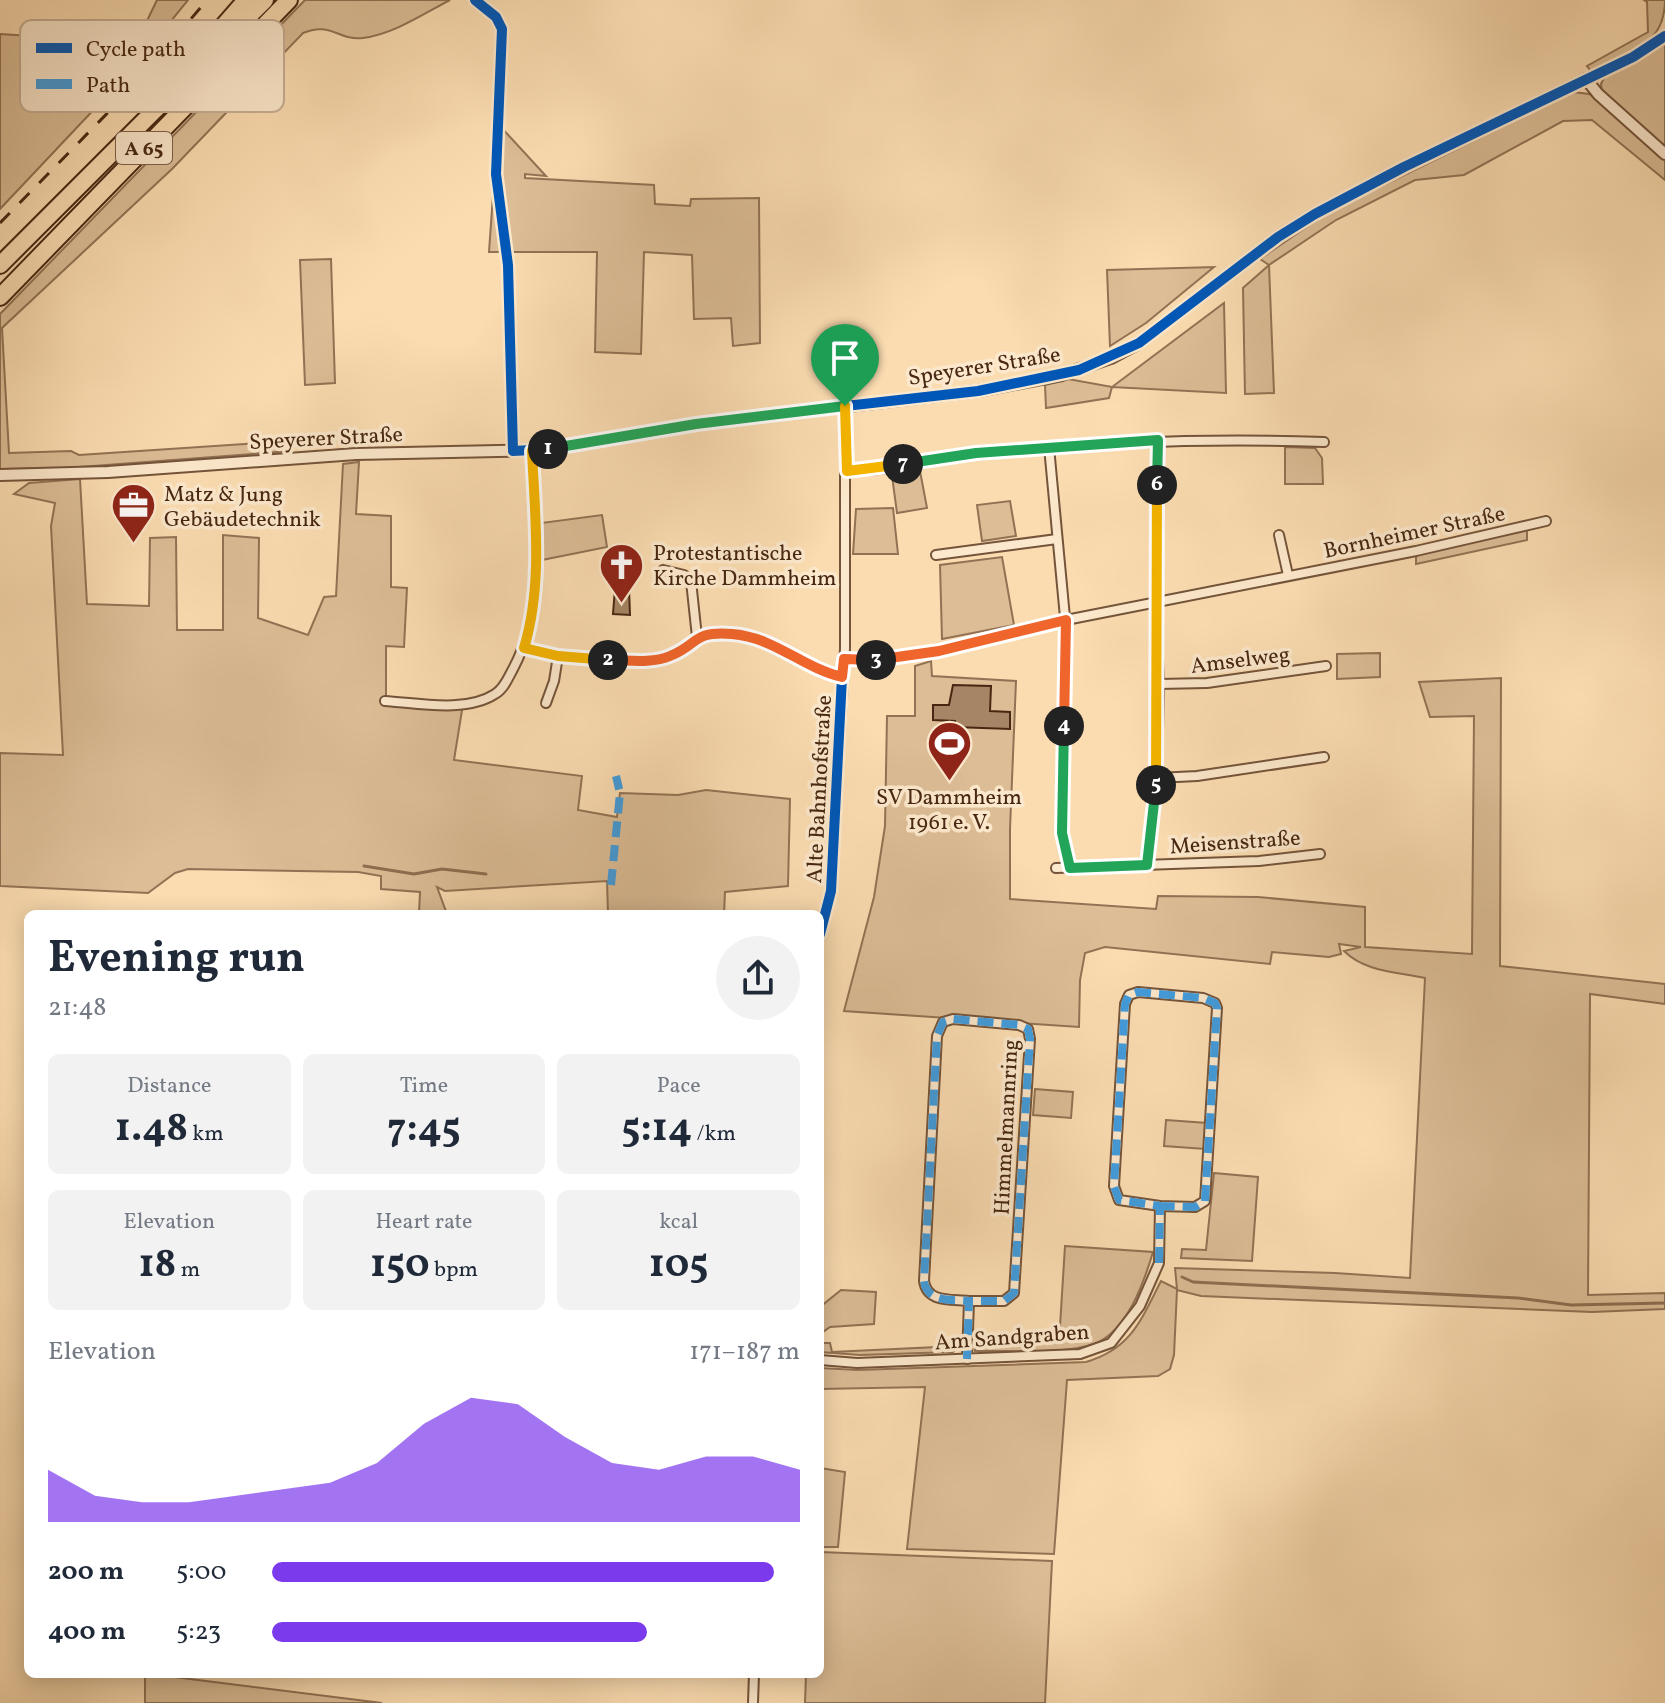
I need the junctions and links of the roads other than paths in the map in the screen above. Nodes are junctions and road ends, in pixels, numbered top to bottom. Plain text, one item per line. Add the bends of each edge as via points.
1 (246, 0) edge
2 (265, 0) edge
3 (289, 0) edge
4 (229, 20) edge
5 (245, 20) edge
6 (270, 20) edge
7 (1664, 36) edge
8 (1586, 79) junction
9 (155, 112) edge
10 (180, 112) edge
11 (1665, 154) edge
12 (0, 265) edge
13 (0, 297) edge
14 (845, 406) junction
15 (1158, 440) junction
16 (1324, 442) dead end
17 (1049, 447) junction
18 (532, 451) junction
19 (847, 471) junction
20 (0, 475) edge
21 (1546, 521) dead end
22 (1279, 535) dead end
23 (1057, 539) junction
24 (936, 555) dead end
25 (663, 570) dead end
26 (1288, 575) junction
27 (1155, 602) junction
28 (1066, 620) junction
29 (697, 637) junction
30 (524, 648) junction
31 (558, 656) junction
32 (844, 659) junction
33 (1326, 666) dead end
34 (842, 677) junction
35 (1159, 684) junction
36 (385, 701) dead end
37 (546, 703) dead end
38 (1324, 757) dead end
39 (1157, 778) junction
40 (1320, 854) dead end
41 (1147, 865) junction
42 (1056, 868) dead end
43 (1070, 868) junction
44 (824, 918) edge
45 (1160, 1206) junction
46 (969, 1301) junction
47 (967, 1359) junction
48 (824, 1360) edge
49 (754, 1678) edge
50 (753, 1703) edge

1 - 4 highway, A 65
2 - 5 highway, A 65
3 - 6 highway, A 65
7 - 8 street, Speyerer Straße
8 - 11 street
8 - 14 street, Speyerer Straße via 1404,167 1278,237 1155,332 1111,358 1062,375 991,388
9 - 12 highway, A 65
10 - 13 highway, A 65
14 - 18 street, Speyerer Straße
14 - 19 street, Alte Bahnhofstraße
15 - 16 street
15 - 17 street
15 - 27 street
17 - 19 street
17 - 23 street
18 - 20 street, Speyerer Straße via 356,454
18 - 30 street via 536,573
19 - 32 street, Alte Bahnhofstraße
21 - 26 street, Bornheimer Straße
22 - 26 street
23 - 24 street
23 - 28 street
25 - 29 street via 691,581
26 - 27 street, Bornheimer Straße
27 - 28 street, Bornheimer Straße
27 - 35 street
28 - 32 street, Bornheimer Straße via 904,658
28 - 43 street via 1062,833
29 - 31 street via 671,656 653,660
29 - 34 street via 755,638
30 - 31 street
30 - 36 street via 501,689 480,701
31 - 37 street
32 - 34 street, Alte Bahnhofstraße
33 - 35 street, Amselweg via 1207,683
34 - 44 street, Alte Bahnhofstraße via 831,891
35 - 39 street
38 - 39 street
39 - 41 street
40 - 41 street, Meisenstraße
41 - 43 street, Meisenstraße
42 - 43 street, Meisenstraße
45 - 45 street via 1119,1200 1114,1186 1125,1004 1138,992 1203,998 1217,1008 1205,1201 1195,1207
45 - 47 street, Am Sandgraben via 1159,1263 1127,1326 1111,1343 1080,1354
46 - 46 street, Himmelmannring via 934,1297 924,1286 937,1036 943,1022 953,1019 1019,1025 1028,1029 1030,1039 1014,1293 1008,1300
46 - 47 street
47 - 48 street, Am Sandgraben
49 - 50 street

